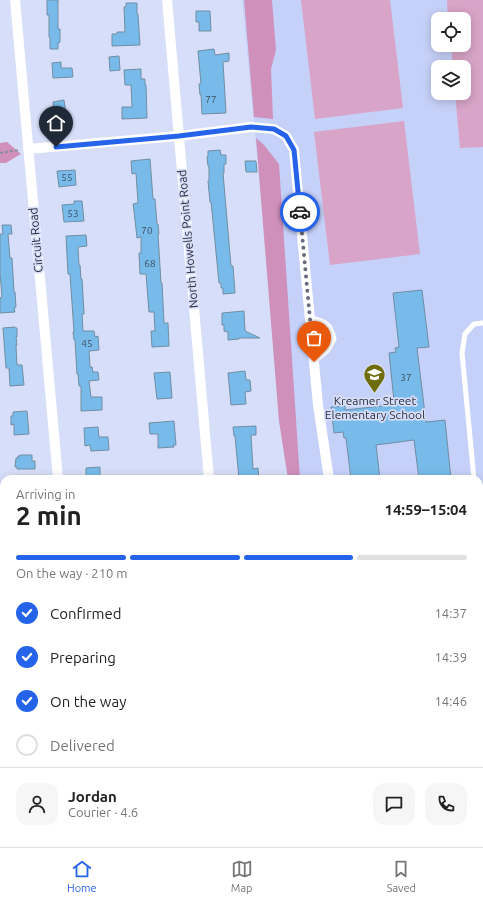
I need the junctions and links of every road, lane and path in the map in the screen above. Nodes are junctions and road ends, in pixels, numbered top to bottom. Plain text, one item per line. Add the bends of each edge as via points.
1 (15, 0) edge
2 (166, 0) edge
3 (179, 136) junction
4 (28, 149) junction
5 (0, 153) edge
6 (310, 318) junction
7 (483, 322) edge
8 (314, 362) junction
9 (58, 475) edge
10 (209, 475) edge
11 (328, 475) edge
12 (474, 475) edge

1 - 4 street, Circuit Road
2 - 3 street, North Howells Point Road
3 - 4 street
3 - 6 street via 251,127 274,129 286,136 294,150
3 - 10 street, North Howells Point Road
4 - 5 path
4 - 9 street, Circuit Road
6 - 8 street
6 - 8 lane via 325,322 332,330 334,339 328,350
7 - 12 lane via 474,324 465,334 462,353
8 - 11 street

